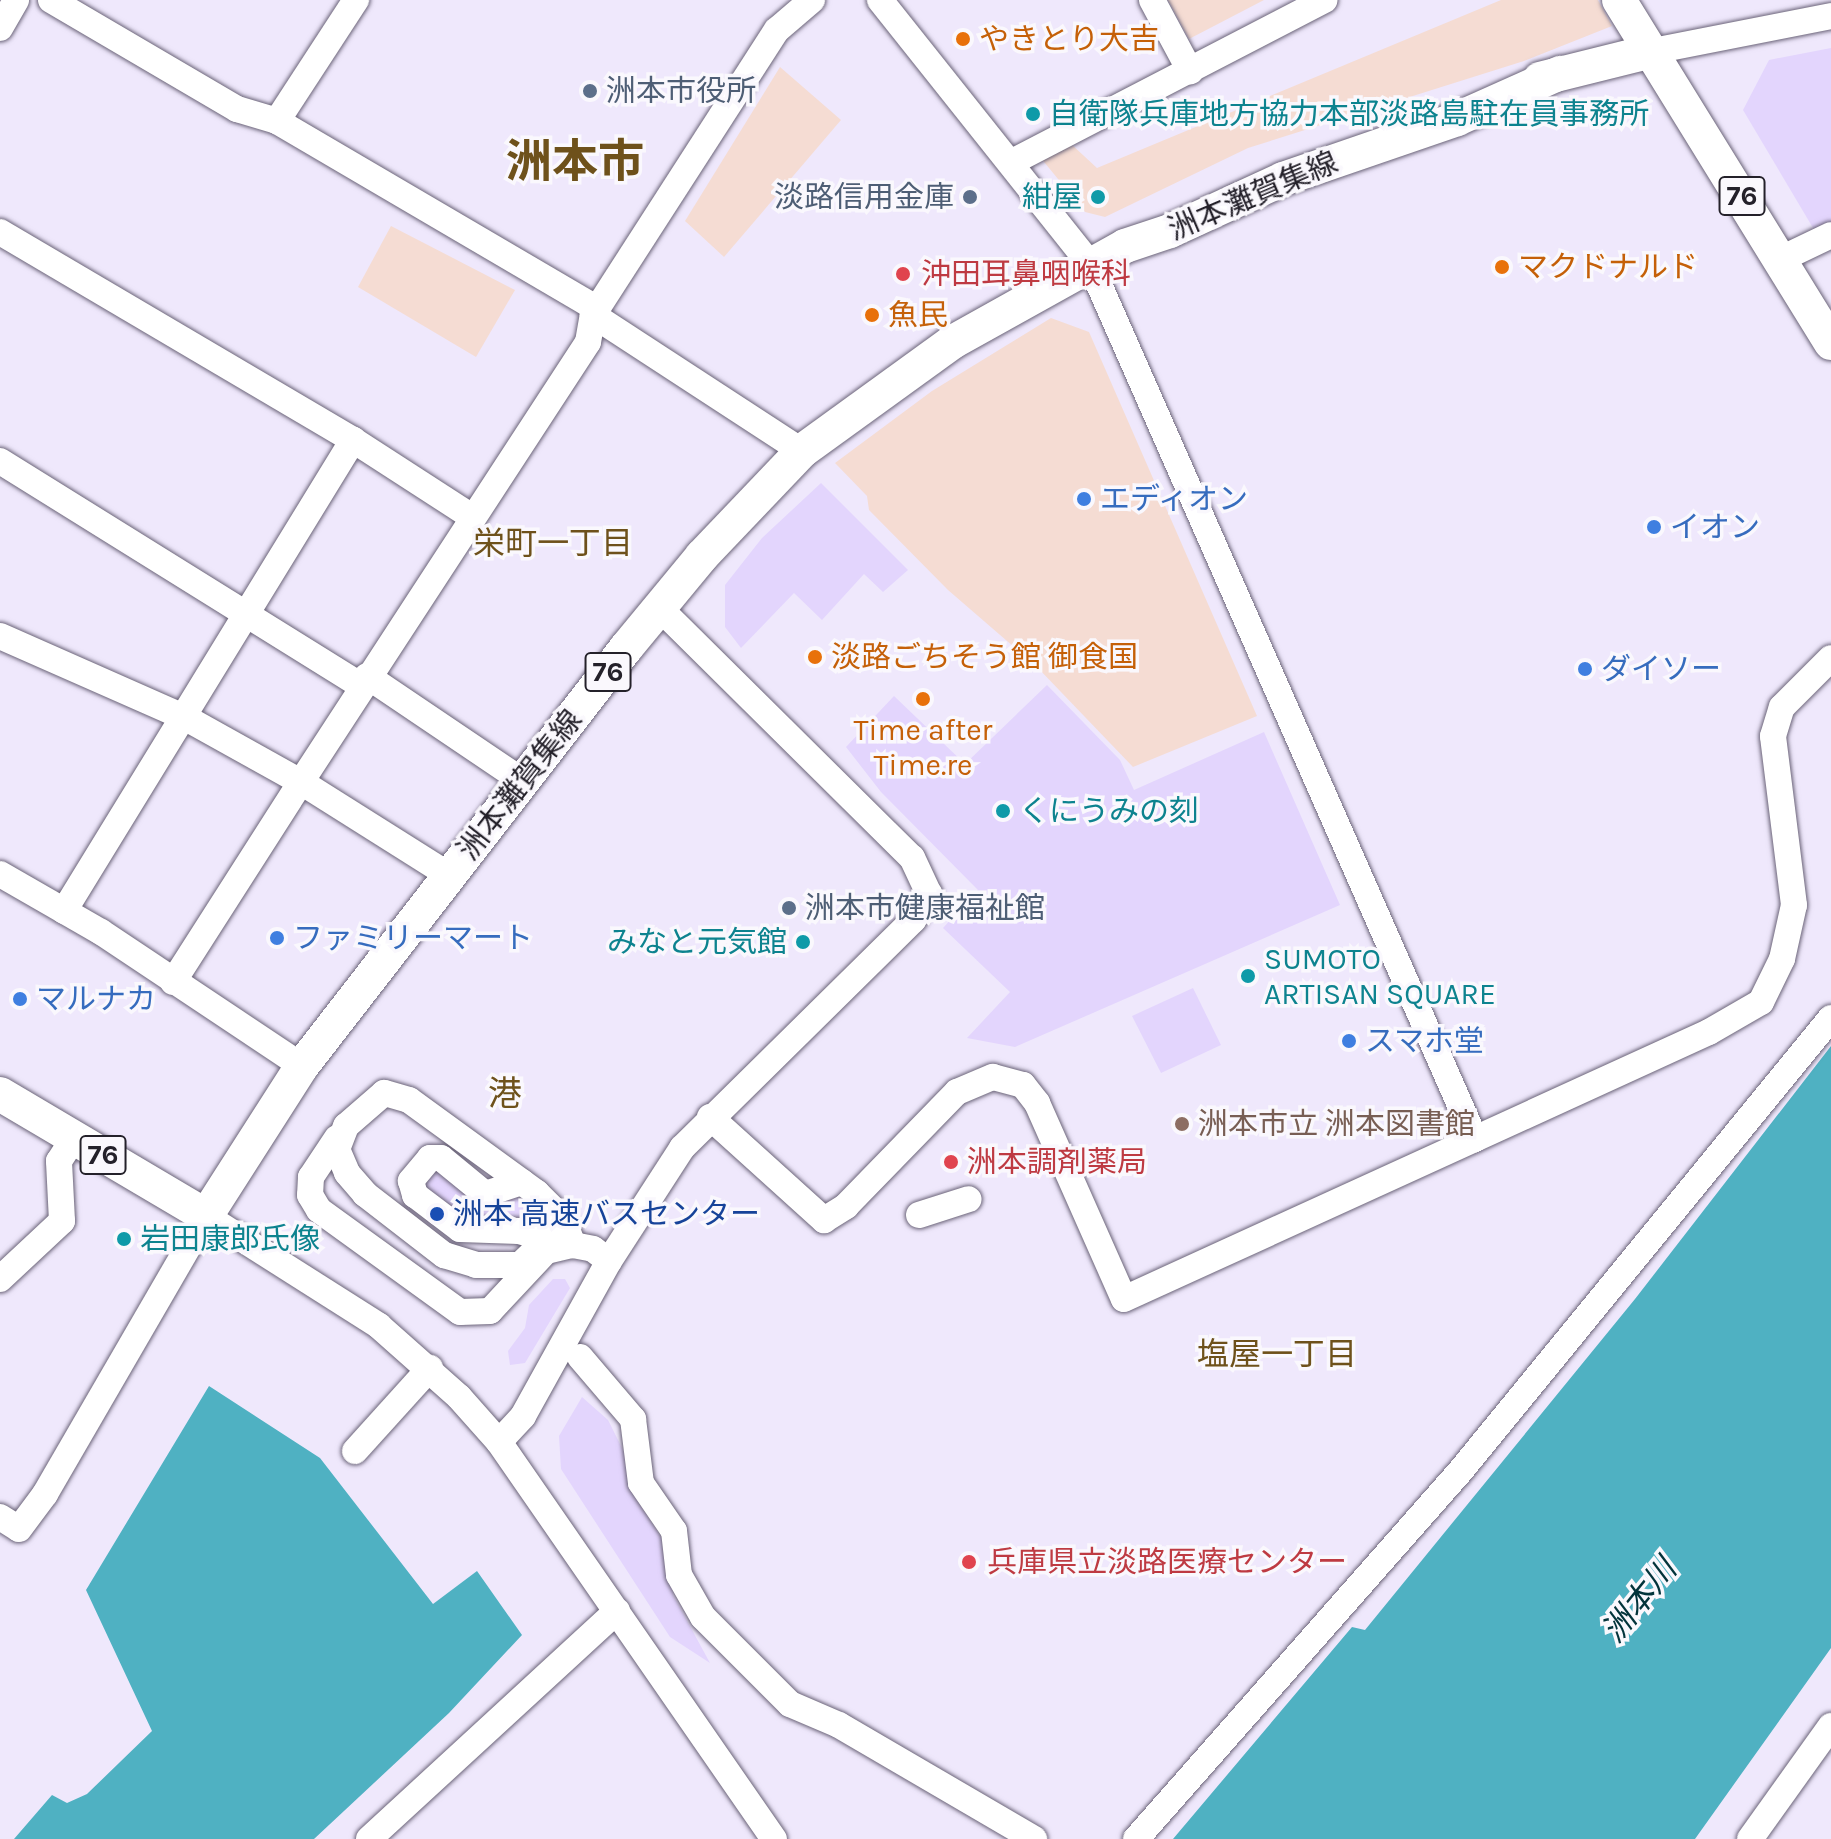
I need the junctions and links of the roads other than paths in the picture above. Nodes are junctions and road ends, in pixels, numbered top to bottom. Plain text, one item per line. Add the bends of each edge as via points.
1 (16, 0) edge
2 (51, 0) edge
3 (356, 0) edge
4 (812, 0) edge
5 (880, 0) edge
6 (1152, 0) edge
7 (1325, 0) edge
8 (1619, 0) edge
9 (1831, 16) edge
10 (0, 28) edge
11 (1648, 52) junction
12 (1190, 71) junction
13 (277, 121) junction
14 (1012, 162) junction
15 (0, 232) edge
16 (1831, 235) edge
17 (1781, 259) junction
18 (1090, 264) junction
19 (595, 312) junction
20 (1831, 343) edge
21 (353, 440) junction
22 (802, 451) junction
23 (0, 461) edge
24 (472, 517) junction
25 (659, 608) junction
26 (247, 614) junction
27 (0, 636) edge
28 (1831, 658) edge
29 (364, 681) junction
30 (184, 717) junction
31 (301, 782) junction
32 (524, 782) junction
33 (0, 874) edge
34 (450, 876) junction
35 (64, 911) junction
36 (173, 982) junction
37 (1831, 1018) edge
38 (302, 1066) junction
39 (0, 1094) edge
40 (710, 1117) junction
41 (74, 1138) junction
42 (337, 1138) junction
43 (1475, 1139) junction
44 (522, 1182) junction
45 (969, 1199) dead end
46 (919, 1215) dead end
47 (206, 1216) junction
48 (547, 1239) junction
49 (573, 1245) junction
50 (609, 1261) junction
51 (0, 1279) edge
52 (580, 1357) dead end
53 (430, 1368) junction
54 (499, 1442) junction
55 (355, 1451) dead end
56 (0, 1517) edge
57 (617, 1611) junction
58 (1831, 1726) edge
59 (369, 1839) edge
60 (774, 1839) edge
61 (1034, 1839) edge
62 (1136, 1839) edge
63 (1750, 1839) edge

1 - 10 street
2 - 13 street via 237,109
3 - 13 street
4 - 19 street via 777,30
5 - 14 street
6 - 12 street
7 - 12 street
8 - 11 main road
9 - 11 street
11 - 17 main road, 76
11 - 18 main road, 洲本灘賀集線 / 76 via 1560,73 1457,119 1283,179
12 - 14 street
13 - 19 street
14 - 18 street
15 - 21 street
16 - 17 street
17 - 20 main road, 76
18 - 22 main road, 洲本灘賀集線 / 76 via 910,370
18 - 43 street
19 - 22 street
19 - 24 street via 588,342
21 - 24 street
21 - 26 street
22 - 25 main road, 洲本灘賀集線 / 76
23 - 26 street
24 - 29 street
25 - 32 main road, 洲本灘賀集線 / 76
25 - 40 street via 912,858 928,883 926,904 913,920
26 - 29 street
26 - 30 street
27 - 30 street
28 - 43 street via 1782,707 1773,736 1794,905 1782,959 1761,1002 1709,1032
29 - 31 street
29 - 32 street
30 - 31 street
30 - 35 street
31 - 34 street
31 - 36 street
32 - 34 main road, 洲本灘賀集線 / 76
33 - 35 street
34 - 38 main road, 洲本灘賀集線 / 76
35 - 36 street
36 - 38 street
37 - 62 street via 1458,1474
38 - 47 main road, 洲本灘賀集線 / 76
39 - 41 main road, 76
40 - 43 street via 824,1220 846,1206 957,1092 993,1077 1023,1085 1037,1103 1124,1299
40 - 50 street via 682,1148
41 - 47 main road, 76
41 - 51 street via 59,1161 62,1221
42 - 44 street via 369,1101 384,1093 409,1100
42 - 48 street via 347,1173 365,1194 444,1255 476,1265 520,1265
42 - 49 street via 311,1177 310,1195 319,1210 460,1312 490,1311 546,1251
44 - 48 street via 485,1194 441,1158 430,1158 411,1181 415,1195 460,1229 519,1231
44 - 49 street via 563,1219
45 - 46 street
47 - 53 street via 379,1326
47 - 56 street via 45,1494 19,1529
48 - 49 street
49 - 50 street via 593,1249
50 - 54 street via 523,1416
52 - 61 street via 633,1419 641,1483 674,1531 679,1575 703,1617 790,1704 839,1725
53 - 54 street
53 - 55 street
54 - 57 street
57 - 59 street
57 - 60 street
58 - 63 street

